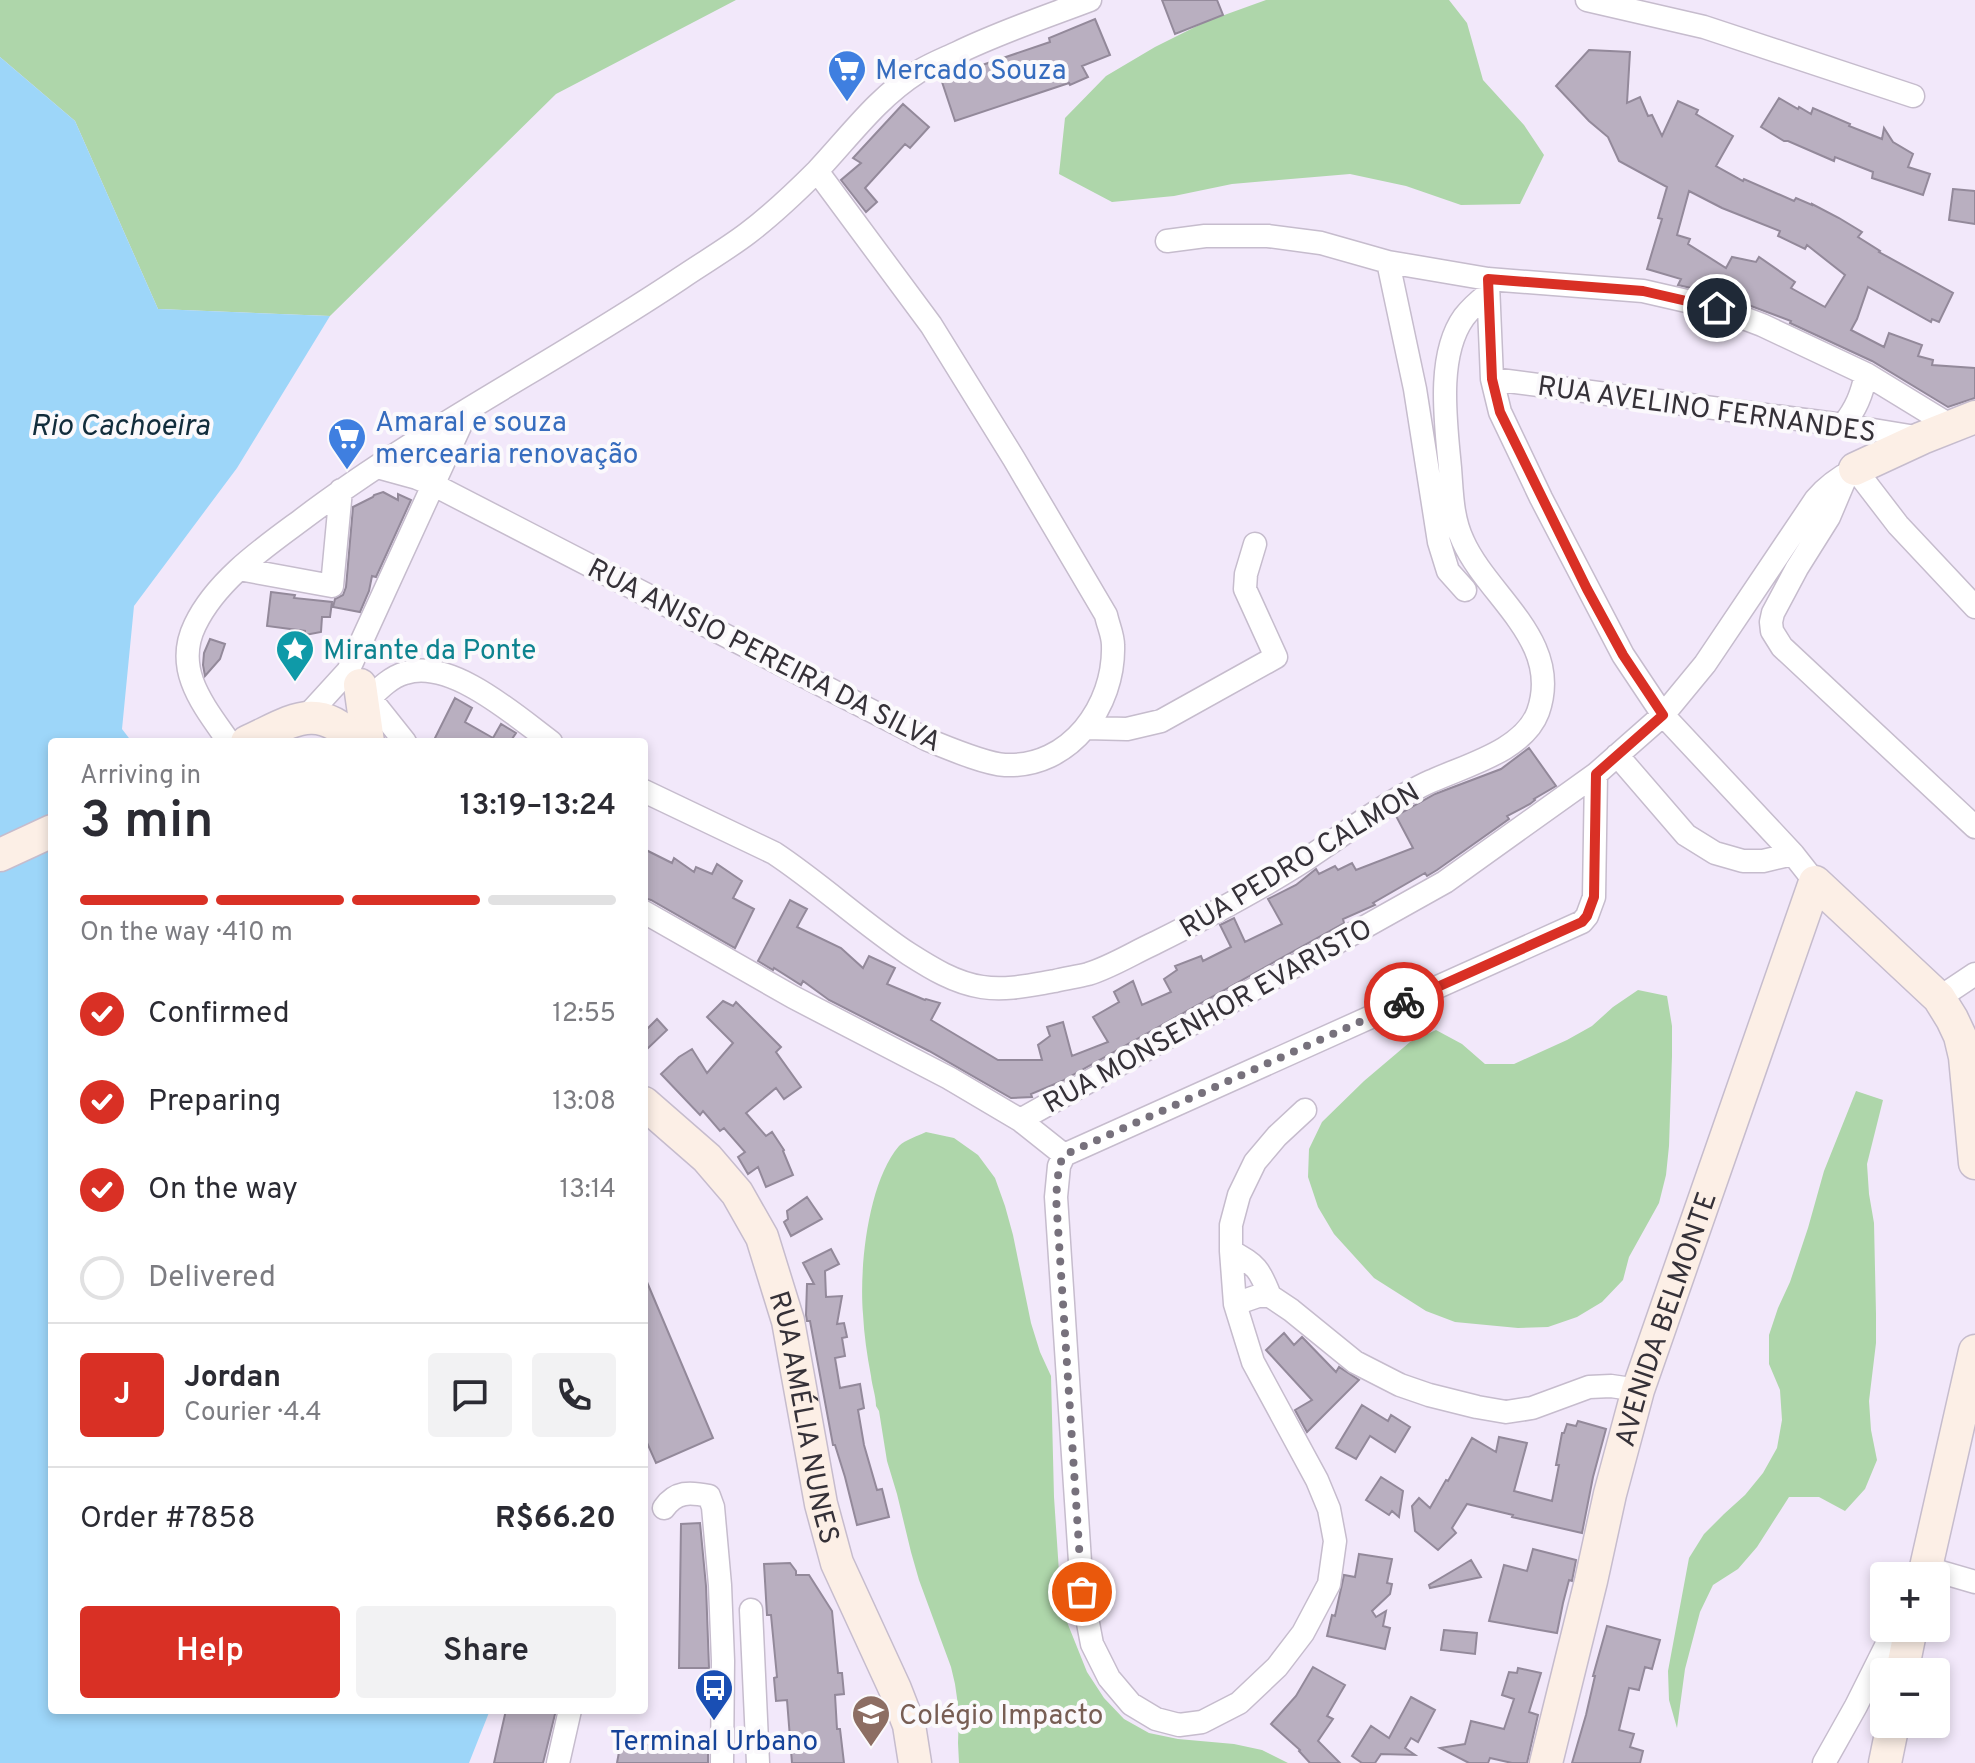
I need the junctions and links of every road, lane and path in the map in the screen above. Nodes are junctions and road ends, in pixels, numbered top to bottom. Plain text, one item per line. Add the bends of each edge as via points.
1 (1090, 0) edge
2 (1587, 0) edge
3 (1913, 96) dead end
4 (817, 171) junction
5 (1167, 241) dead end
6 (1388, 262) junction
7 (1488, 286) junction
8 (1866, 374) junction
9 (1492, 379) junction
10 (467, 411) junction
11 (1843, 425) junction
12 (441, 426) junction
13 (1949, 427) edge
14 (377, 467) junction
15 (1852, 471) junction
16 (425, 482) junction
17 (341, 490) junction
18 (1255, 544) dead end
19 (239, 569) junction
20 (1465, 590) dead end
21 (1975, 607) edge
22 (359, 684) junction
23 (1663, 715) junction
24 (296, 720) junction
25 (1086, 728) junction
26 (226, 738) edge
27 (256, 738) edge
28 (353, 738) edge
29 (367, 738) edge
30 (402, 738) edge
31 (545, 738) edge
32 (1617, 755) junction
33 (1596, 774) junction
34 (648, 793) edge
35 (1975, 827) edge
36 (48, 833) edge
37 (1793, 854) junction
38 (0, 855) edge
39 (1815, 882) junction
40 (648, 914) edge
41 (1975, 974) edge
42 (1939, 998) junction
43 (648, 1106) edge
44 (1305, 1110) dead end
45 (1020, 1120) junction
46 (1064, 1155) junction
47 (1975, 1163) edge
48 (1231, 1251) junction
49 (1270, 1296) junction
50 (1235, 1304) junction
51 (1975, 1351) edge
52 (1638, 1390) junction
53 (1968, 1418) edge
54 (664, 1508) dead end
55 (1928, 1562) edge
56 (1950, 1577) edge
57 (1975, 1582) edge
58 (751, 1610) dead end
59 (1888, 1642) edge
60 (569, 1714) edge
61 (1890, 1738) edge
62 (558, 1763) edge
63 (722, 1763) edge
64 (758, 1763) edge
65 (915, 1763) edge
66 (1546, 1763) edge
67 (1824, 1763) edge
68 (1885, 1763) edge

1 - 4 street via 990,37 921,70 863,118
2 - 3 street via 1704,27
4 - 10 street via 746,235
4 - 25 street, RUA ANISIO PEREIRA DA SILVA via 931,325 1106,615 1113,642 1112,671
5 - 6 street via 1268,236 1321,243
6 - 7 street
6 - 20 street via 1439,542 1448,571
7 - 8 street via 1643,291 1717,308
7 - 9 street, RUA AVELINO FERNANDES
7 - 34 street, RUA PEDRO CALMON via 1454,337 1444,394 1446,431 1461,537 1520,621 1541,667 1537,715 1516,741 1401,797 1255,891 1128,956 1088,974 1002,989 952,978 922,962 774,853
8 - 11 street via 1855,410
8 - 13 street
9 - 11 street, RUA AVELINO FERNANDES
9 - 23 street, RUA AVELINO FERNANDES via 1500,412 1580,576
10 - 12 street
10 - 16 street
11 - 13 street, RUA AVELINO FERNANDES
12 - 14 street
12 - 16 street
13 - 15 street
14 - 16 street, RUA ANISIO PEREIRA DA SILVA
14 - 17 street
15 - 21 street
15 - 23 street, RUA MONSENHOR EVARISTO via 1816,499 1705,664
15 - 35 street via 1773,613 1772,631 1782,647
16 - 22 street
16 - 25 street, RUA ANISIO PEREIRA DA SILVA via 928,740 1003,765 1051,755
17 - 19 street
17 - 19 street via 332,586
18 - 25 street via 1245,589 1276,657 1161,721 1127,729
19 - 26 street via 208,604 186,652 189,675
22 - 24 street
22 - 29 street
22 - 30 street
22 - 31 street via 383,685 404,673 424,670 452,677 478,689
23 - 32 street, RUA MONSENHOR EVARISTO
23 - 37 street, RUA AVELINO FERNANDES
24 - 27 street
24 - 28 street via 331,721
32 - 33 street, RUA MONSENHOR EVARISTO
32 - 37 street via 1686,835 1715,853 1743,861
33 - 45 street, RUA MONSENHOR EVARISTO via 1445,882
33 - 46 street via 1594,897 1582,922
36 - 38 street
37 - 39 street, RUA AVELINO FERNANDES
39 - 42 street
39 - 52 street, AVENIDA BELMONTE
40 - 45 street, RUA MONSENHOR EVARISTO
41 - 42 street
42 - 47 street via 1965,1057
43 - 65 street, RUA AMÉLIA NUNES via 707,1158 737,1193 762,1237 788,1321 837,1563 909,1725
44 - 48 street via 1255,1162 1239,1195
45 - 46 street
46 - 50 street via 1056,1197 1082,1592 1092,1644 1109,1678 1131,1704 1179,1725 1202,1722 1239,1703 1277,1667 1329,1584 1335,1541 1317,1480 1253,1362
48 - 49 street via 1260,1271
48 - 50 street
49 - 50 street
49 - 52 street via 1355,1362 1400,1385 1465,1404 1506,1412 1589,1387
51 - 53 street
52 - 66 street, AVENIDA BELMONTE
53 - 55 street
54 - 63 street via 669,1500 693,1492 709,1496 713,1507 723,1661
56 - 57 street
58 - 64 street
59 - 67 street
60 - 62 street
61 - 68 street

